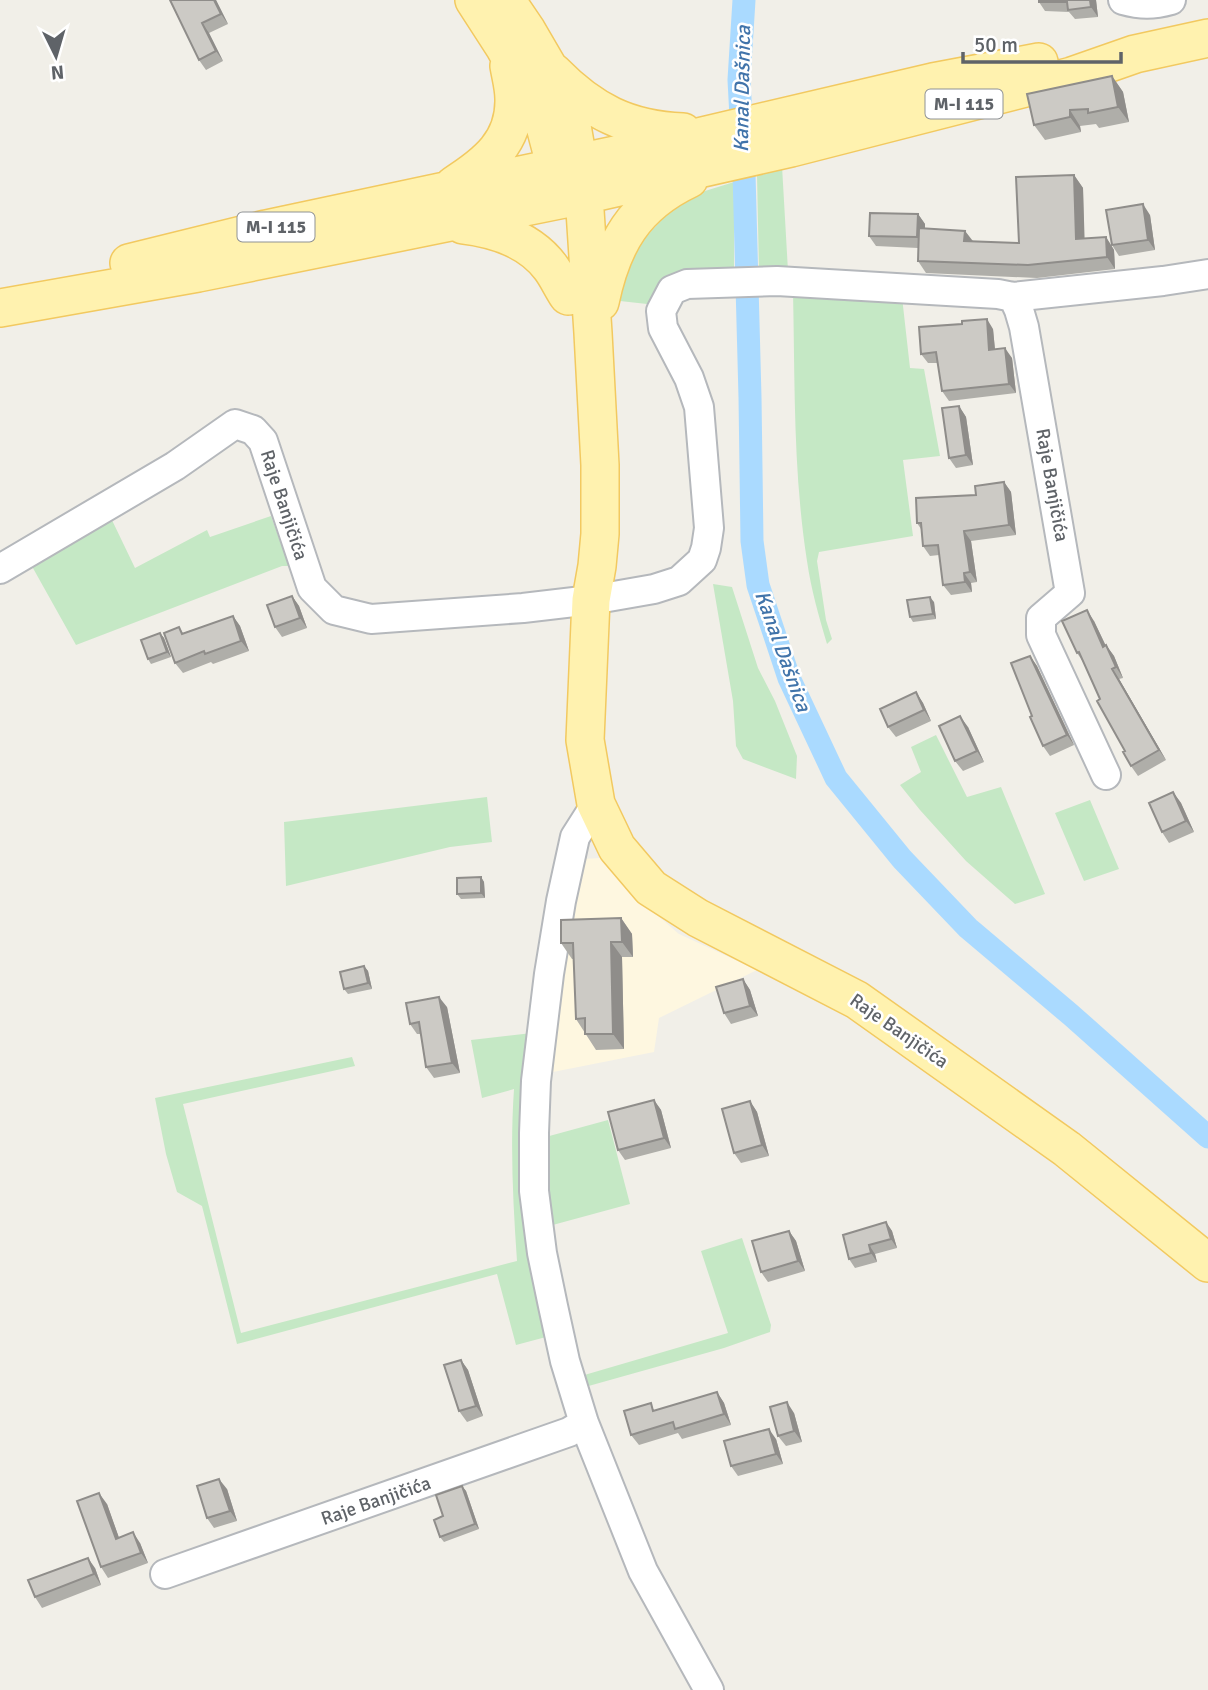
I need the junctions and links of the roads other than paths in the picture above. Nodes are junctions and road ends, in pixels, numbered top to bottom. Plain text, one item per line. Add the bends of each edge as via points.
1 (474, 0) edge
2 (506, 0) edge
3 (1123, 0) edge
4 (1171, 0) edge
5 (1208, 38) edge
6 (505, 48) junction
7 (548, 67) junction
8 (720, 148) junction
9 (570, 181) junction
10 (447, 206) junction
11 (1208, 274) edge
12 (568, 296) junction
13 (1013, 297) junction
14 (0, 306) edge
15 (593, 334) junction
16 (0, 569) edge
17 (591, 600) junction
18 (1106, 775) dead end
19 (596, 804) junction
20 (1208, 1263) edge
21 (584, 1423) junction
22 (166, 1574) dead end
23 (709, 1690) edge

1 - 6 main road
2 - 7 main road
3 - 4 street via 1153,5
5 - 8 main road, M-I 115 via 1135,54 1053,60 933,82 788,132
6 - 9 main road via 542,115
6 - 10 main road via 514,99 506,141
7 - 8 main road via 571,90 610,116
7 - 9 main road via 572,125
8 - 9 main road, M-I 115
8 - 15 main road via 637,216 611,259
9 - 10 main road, M-I 115
9 - 12 main road
9 - 15 main road
10 - 12 main road via 538,253
10 - 14 main road, M-I 115 via 198,273
11 - 13 street
12 - 17 main road via 576,492
13 - 17 street, Raje Banjičića via 777,281 687,284 672,290 661,312 663,328 699,407 709,528 702,561 679,581
13 - 18 street, Raje Banjičića via 1024,327 1070,593 1041,618 1041,635
15 - 17 main road via 600,534
16 - 17 street, Raje Banjičića via 164,473 235,425 253,430 263,441 312,588 334,610 371,619
17 - 19 main road, Raje Banjičića via 585,740
19 - 20 main road, Raje Banjičića via 617,848 651,888 698,918 857,1000 1067,1150
19 - 21 street via 575,838 561,901 536,1081 534,1133 534,1191 542,1253 565,1361
21 - 22 street, Raje Banjičića
21 - 23 street via 643,1571

